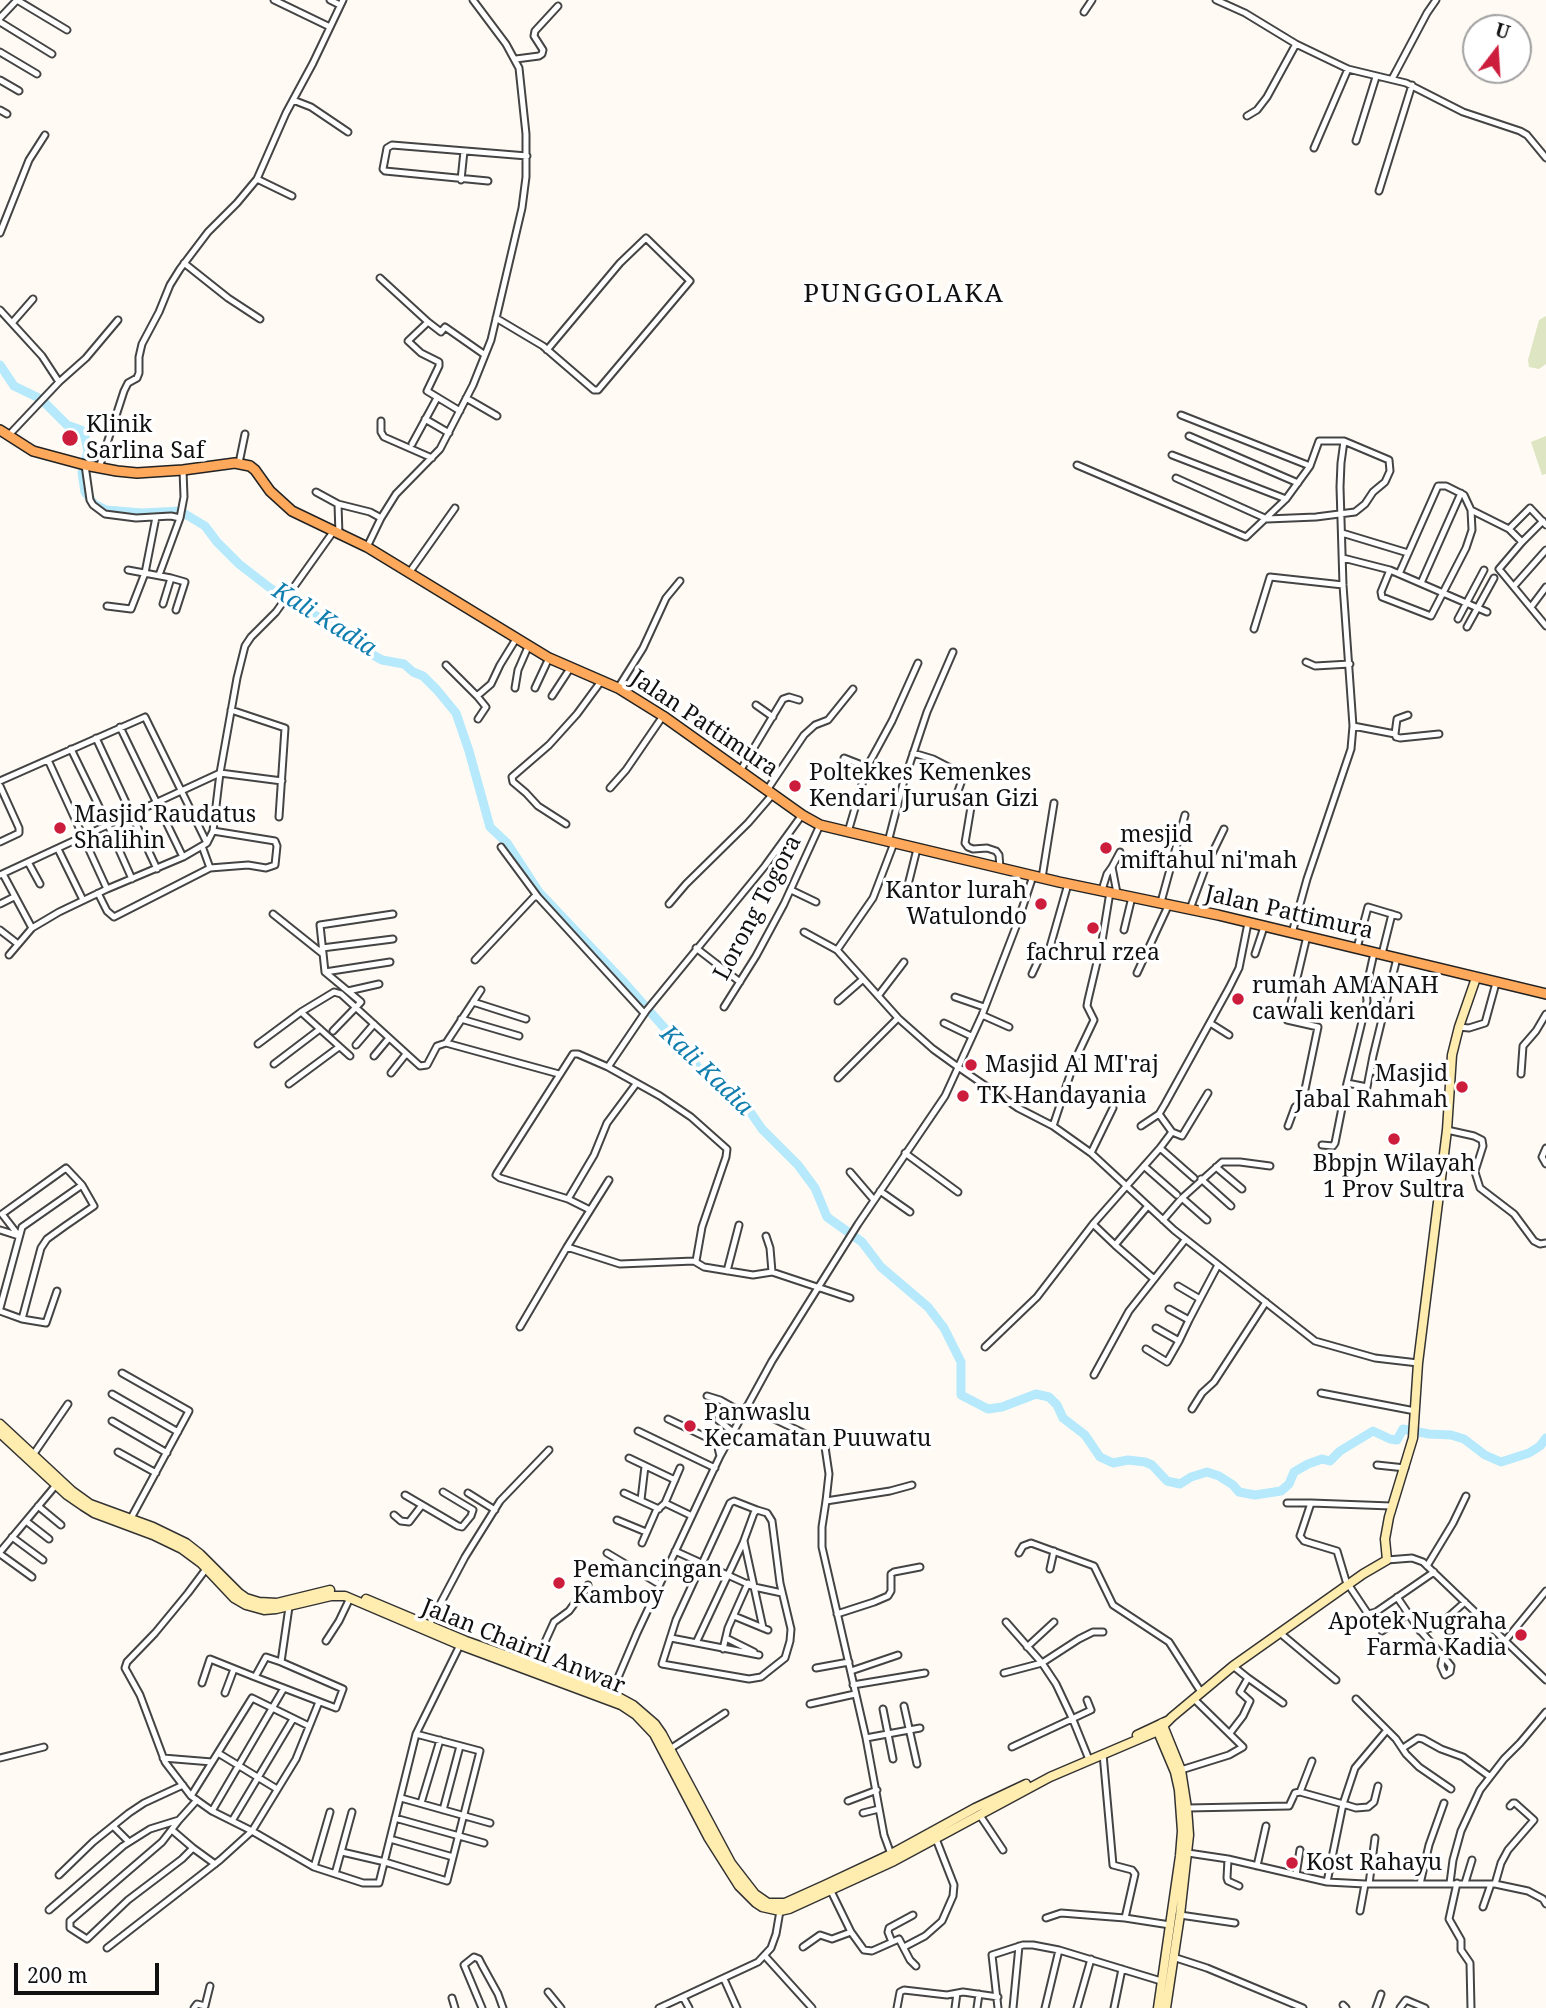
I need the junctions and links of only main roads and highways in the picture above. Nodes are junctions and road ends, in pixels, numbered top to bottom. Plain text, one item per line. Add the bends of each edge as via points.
1 (4, 433) edge
2 (1476, 978) junction
3 (1546, 994) edge
4 (0, 1424) edge
5 (0, 1433) edge
6 (56, 1482) junction
7 (411, 1620) junction
8 (610, 1696) junction
9 (1162, 1725) junction
10 (1103, 1753) junction
11 (711, 1835) junction
12 (892, 1858) junction
13 (830, 1887) junction
14 (1158, 2008) edge
15 (1166, 2008) edge

1 - 2 highway, Jalan Pattimura via 33,451 137,473 239,463 250,466 292,512 367,547 528,647 618,688 820,825
2 - 3 highway, Jalan Pattimura
2 - 9 main road, Jalan Chairil Anwar via 1452,1055 1414,1432 1391,1506 1385,1539 1387,1560 1233,1666
4 - 6 main road, Jalan Chairil Anwar
5 - 6 main road, Jalan Chairil Anwar
6 - 7 main road, Jalan Chairil Anwar via 90,1504 186,1543 253,1601 277,1603 335,1590
6 - 7 main road, Jalan Chairil Anwar via 94,1513 182,1549 246,1605 264,1610 331,1596 350,1598
7 - 8 main road, Jalan Chairil Anwar
7 - 8 main road, Jalan Chairil Anwar via 460,1645
8 - 11 main road, Jalan Chairil Anwar via 654,1734
8 - 11 main road, Jalan Chairil Anwar via 624,1699 654,1724
9 - 10 main road, Jalan Chairil Anwar
9 - 14 main road via 1179,1790 1182,1831
9 - 15 main road via 1181,1770 1188,1853
10 - 12 main road, Jalan Chairil Anwar
10 - 12 main road, Jalan Chairil Anwar via 975,1808
11 - 13 main road, Jalan Chairil Anwar via 746,1884 768,1903 785,1903
11 - 13 main road, Jalan Chairil Anwar via 739,1886 762,1907 789,1909
12 - 13 main road, Jalan Chairil Anwar

